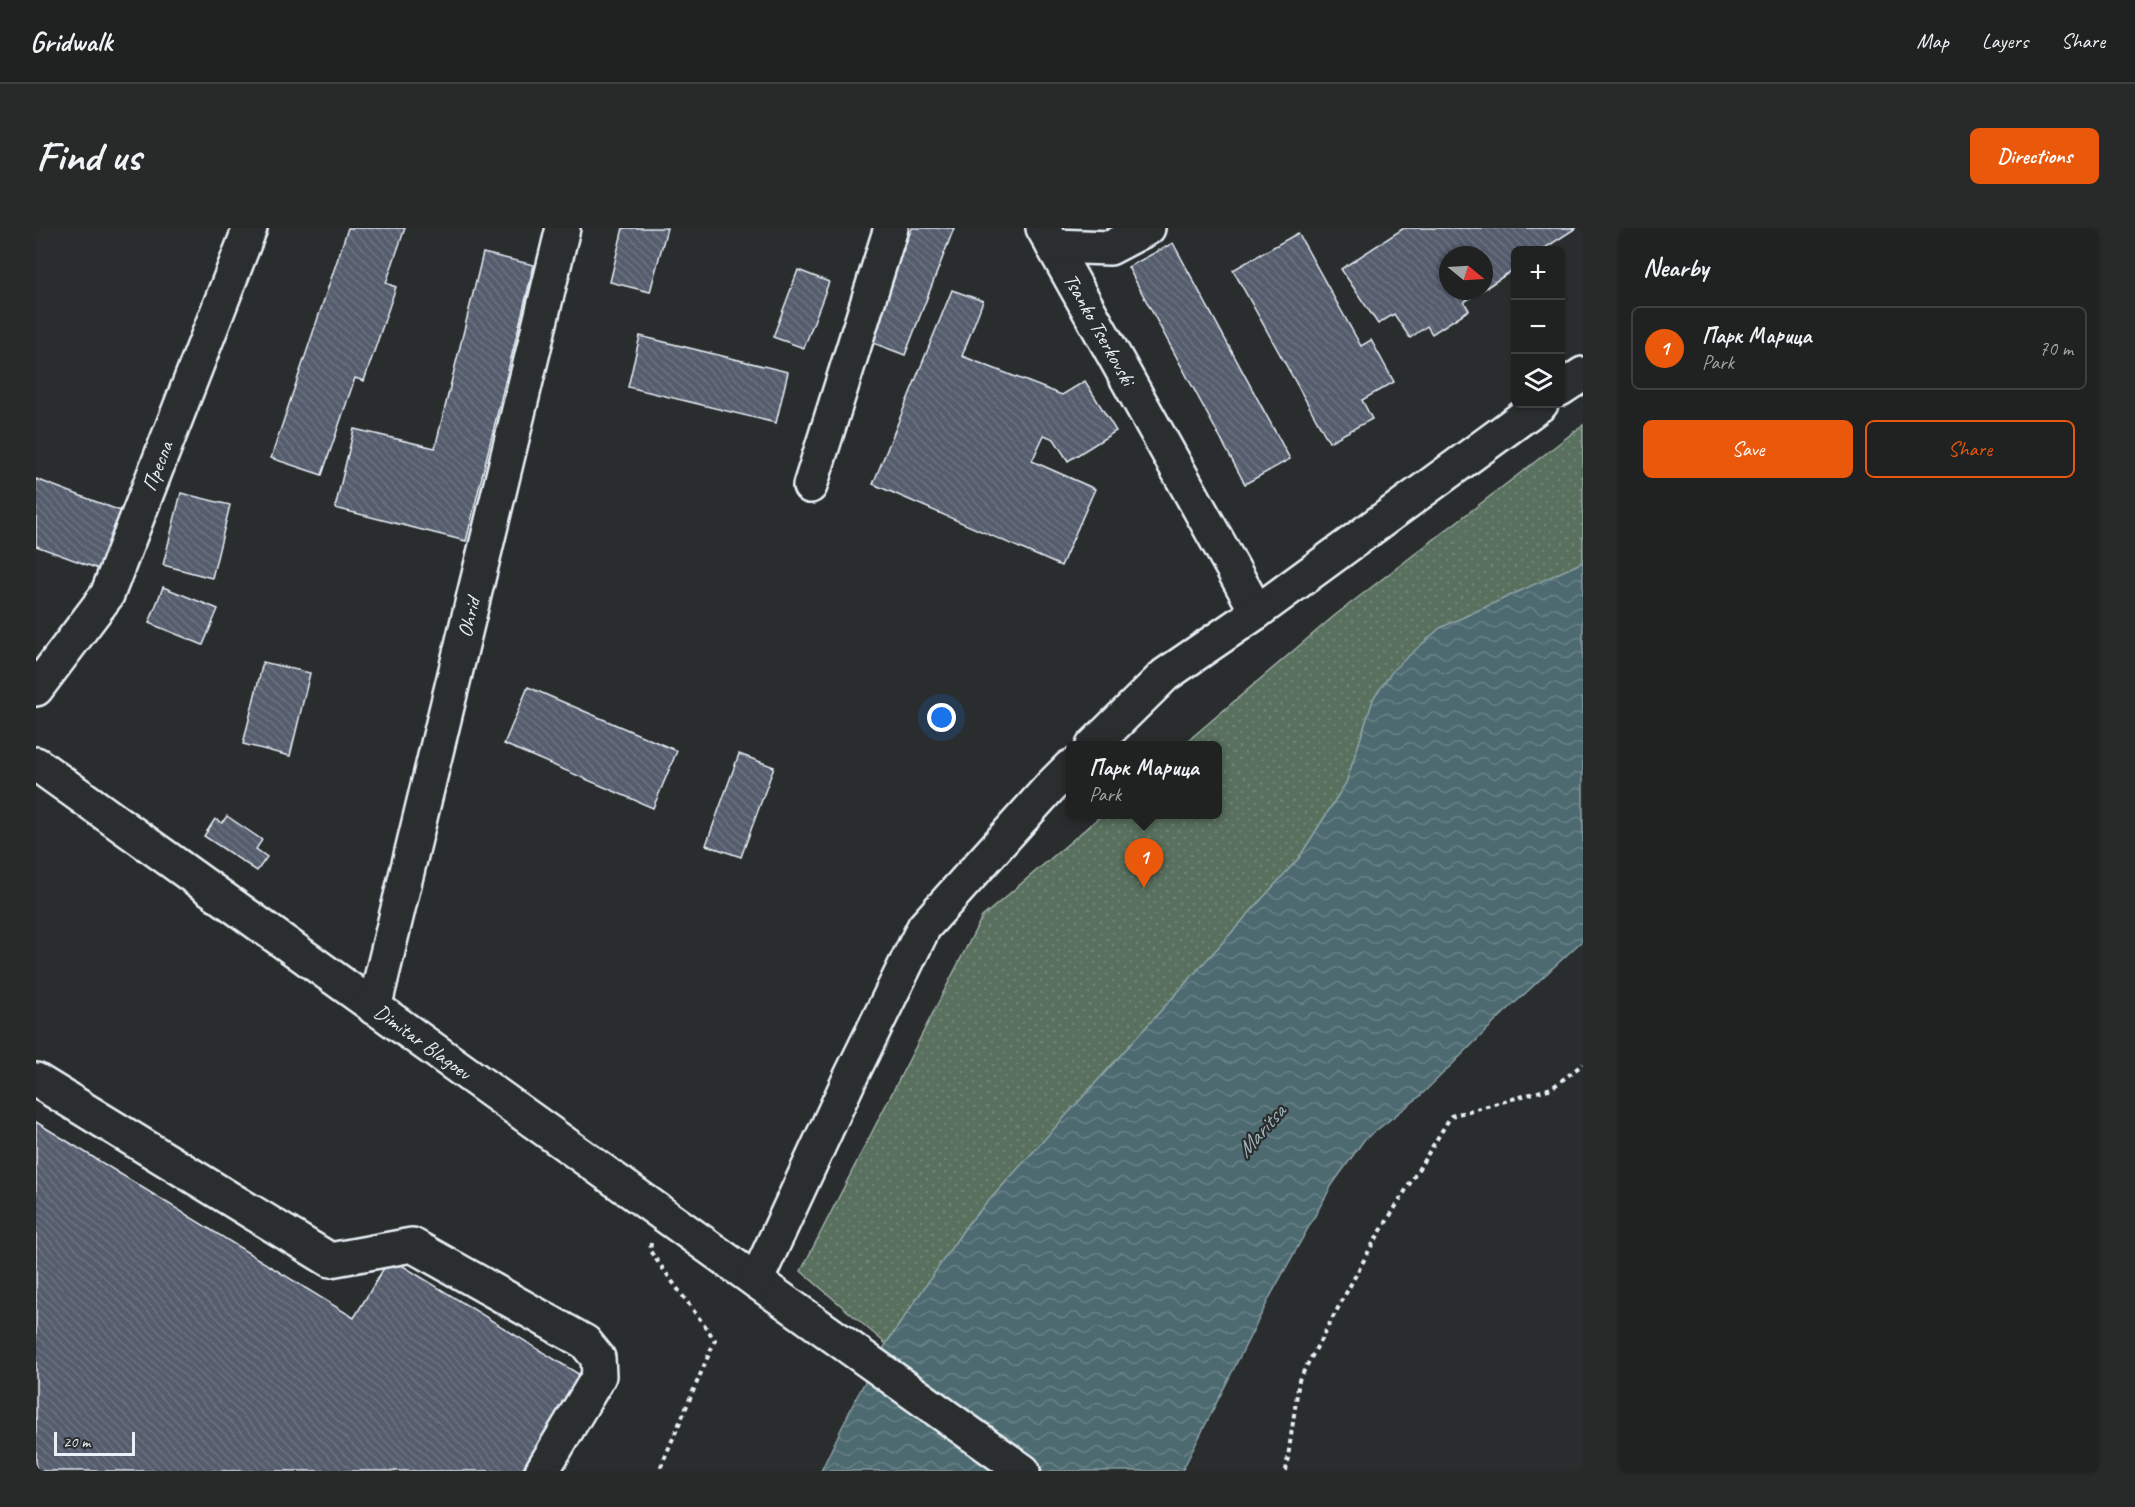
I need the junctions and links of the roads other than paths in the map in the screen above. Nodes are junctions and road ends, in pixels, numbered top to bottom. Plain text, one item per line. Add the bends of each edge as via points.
1 (250, 228) edge
2 (563, 228) edge
3 (891, 228) edge
4 (1148, 228) edge
5 (1048, 237) edge
6 (1583, 374) edge
7 (1565, 386) edge
8 (1536, 408) edge
9 (810, 486) dead end
10 (1257, 612) junction
11 (36, 689) edge
12 (1098, 741) edge
13 (1066, 772) edge
14 (39, 773) edge
15 (374, 1008) junction
16 (36, 1080) edge
17 (756, 1281) junction
18 (542, 1471) edge
19 (1023, 1471) edge

1 - 11 street, Преспа via 107,595
2 - 15 street, Ohrid
3 - 9 street
4 - 5 street via 1110,248
5 - 10 street, Tsanko Tserkovski
6 - 7 street
8 - 10 street
10 - 12 street via 1165,675
13 - 17 street via 924,927
14 - 15 street, Dimitar Blagoev
15 - 17 street, Dimitar Blagoev
16 - 18 street via 330,1260 412,1245 585,1342 598,1358 599,1376
17 - 19 street, Dimitar Blagoev

